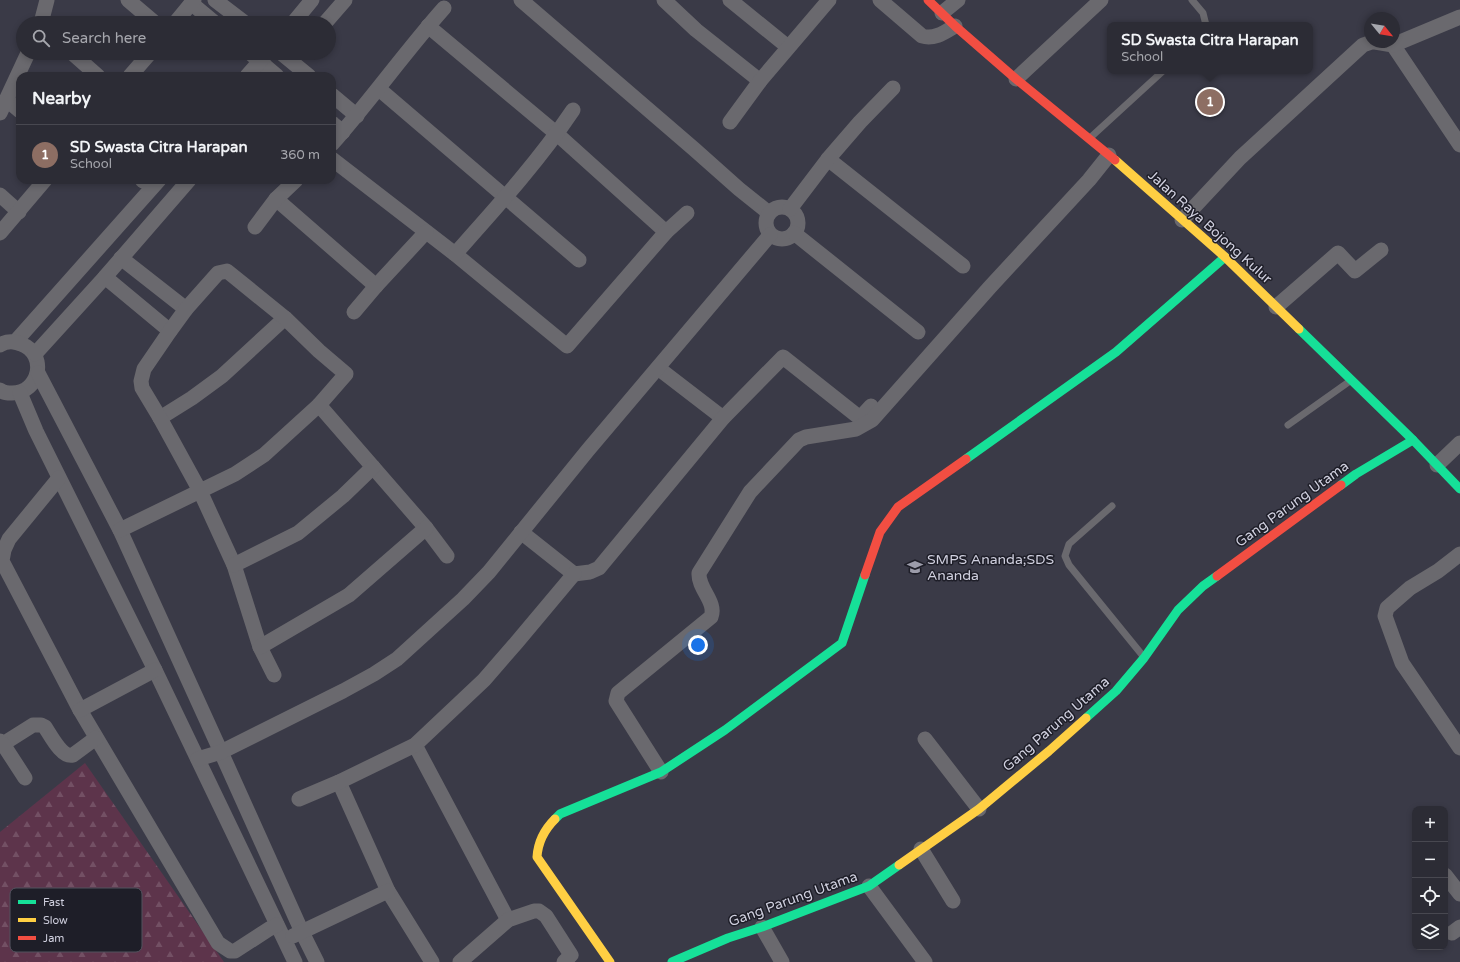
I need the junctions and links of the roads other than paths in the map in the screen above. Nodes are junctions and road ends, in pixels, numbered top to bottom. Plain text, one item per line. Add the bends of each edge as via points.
1 (47, 0) edge
2 (128, 0) edge
3 (215, 0) edge
4 (312, 0) edge
5 (345, 0) edge
6 (521, 0) edge
7 (664, 0) edge
8 (730, 0) edge
9 (829, 0) edge
10 (880, 0) edge
11 (928, 0) edge
12 (958, 0) edge
13 (1101, 0) edge
14 (1192, 0) edge
15 (192, 2) edge
16 (444, 8) dead end
17 (942, 13) junction
18 (43, 16) edge
19 (147, 16) edge
20 (181, 16) edge
21 (207, 16) edge
22 (235, 16) edge
23 (299, 16) edge
24 (331, 16) edge
25 (1460, 16) edge
26 (1205, 22) edge
27 (428, 26) junction
28 (954, 26) junction
29 (1400, 42) edge
30 (1364, 46) edge
31 (788, 48) junction
32 (1395, 48) edge
33 (25, 60) edge
34 (80, 60) edge
35 (144, 60) edge
36 (257, 60) edge
37 (263, 60) edge
38 (289, 60) edge
39 (295, 60) edge
40 (19, 72) edge
41 (93, 72) edge
42 (133, 72) edge
43 (249, 72) edge
44 (275, 72) edge
45 (281, 72) edge
46 (305, 72) edge
47 (1160, 74) edge
48 (16, 78) edge
49 (1016, 78) junction
50 (760, 82) junction
51 (893, 88) dead end
52 (379, 89) junction
53 (336, 98) edge
54 (3, 106) edge
55 (16, 110) edge
56 (573, 110) dead end
57 (357, 116) junction
58 (730, 122) dead end
59 (337, 127) edge
60 (557, 134) junction
61 (1090, 139) junction
62 (1460, 144) edge
63 (1109, 155) junction
64 (828, 159) junction
65 (336, 163) edge
66 (42, 184) edge
67 (155, 184) edge
68 (186, 184) edge
69 (292, 184) edge
70 (0, 195) edge
71 (505, 197) junction
72 (276, 199) junction
73 (790, 209) junction
74 (19, 212) junction
75 (687, 213) dead end
76 (769, 213) junction
77 (1182, 220) junction
78 (255, 227) dead end
79 (426, 232) junction
80 (666, 232) junction
81 (0, 233) edge
82 (794, 233) junction
83 (770, 234) junction
84 (1380, 250) dead end
85 (455, 254) junction
86 (1225, 257) junction
87 (121, 258) junction
88 (579, 260) dead end
89 (963, 266) dead end
90 (105, 277) junction
91 (376, 286) junction
92 (1276, 307) junction
93 (186, 309) junction
94 (354, 312) dead end
95 (285, 318) junction
96 (170, 331) junction
97 (918, 332) dead end
98 (15, 342) junction
99 (0, 345) edge
100 (34, 354) junction
101 (658, 368) junction
102 (38, 373) junction
103 (895, 378) dead end
104 (1351, 380) junction
105 (0, 390) edge
106 (20, 393) junction
107 (319, 405) junction
108 (160, 418) junction
109 (723, 418) junction
110 (1288, 425) dead end
111 (1412, 440) junction
112 (1460, 443) edge
113 (1437, 465) junction
114 (373, 467) junction
115 (59, 478) junction
116 (1460, 489) edge
117 (200, 491) junction
118 (1112, 506) dead end
119 (426, 528) junction
120 (120, 530) junction
121 (521, 532) junction
122 (1460, 554) edge
123 (447, 556) dead end
124 (234, 565) junction
125 (574, 574) junction
126 (260, 646) junction
127 (1144, 658) junction
128 (155, 670) junction
129 (274, 675) dead end
130 (80, 710) junction
131 (96, 738) junction
132 (925, 739) dead end
133 (2, 743) edge
134 (415, 745) junction
135 (1460, 748) edge
136 (222, 752) junction
137 (198, 759) junction
138 (661, 772) junction
139 (25, 778) dead end
140 (339, 782) junction
141 (299, 799) dead end
142 (979, 809) junction
143 (921, 849) junction
144 (1447, 878) edge
145 (869, 886) junction
146 (388, 891) junction
147 (1460, 894) edge
148 (953, 901) dead end
149 (508, 920) junction
150 (277, 925) junction
151 (762, 927) junction
152 (302, 932) junction
153 (284, 940) junction
154 (295, 962) edge
155 (317, 962) edge
156 (432, 962) edge
157 (460, 962) edge
158 (564, 962) edge
159 (610, 962) edge
160 (672, 962) edge
161 (782, 962) edge
162 (925, 962) edge

1 - 18 street
2 - 19 street
3 - 22 street
4 - 23 street
5 - 24 street
6 - 76 street
7 - 50 street via 696,30
8 - 31 street
9 - 31 street
10 - 28 street via 922,36 928,38
11 - 17 street, Jalan Raya Bojong Kulur
12 - 17 street
13 - 49 street
14 - 26 lane via 1203,13
15 - 20 street
15 - 21 street
16 - 27 street
17 - 28 street, Jalan Raya Bojong Kulur
25 - 29 street
27 - 52 street
27 - 60 street
28 - 49 street, Jalan Raya Bojong Kulur
30 - 77 street via 1240,158
31 - 50 street
32 - 62 street
33 - 40 street
34 - 41 street
35 - 42 street
36 - 43 street
37 - 44 street
38 - 45 street
39 - 46 street
47 - 61 lane
48 - 54 street
49 - 61 street, Jalan Raya Bojong Kulur
50 - 58 street
51 - 64 street
52 - 57 street
52 - 71 street
53 - 57 street
54 - 55 street
56 - 60 street
57 - 59 street
60 - 71 street
60 - 80 street
61 - 63 street, Jalan Raya Bojong Kulur
63 - 77 street, Jalan Raya Bojong Kulur
63 - 138 street via 872,420 856,429 799,440 750,492 699,573 712,608 711,617 618,693 616,698
64 - 73 street
64 - 89 street
65 - 79 street
66 - 74 street
67 - 98 street
68 - 87 street
69 - 72 street
70 - 74 street
71 - 85 street
71 - 88 street
72 - 78 street
72 - 91 street
73 - 76 street via 779,207
73 - 82 street via 798,220
74 - 81 street
75 - 80 street
76 - 83 street via 766,228
77 - 86 street, Jalan Raya Bojong Kulur
79 - 85 street
79 - 91 street
80 - 85 street via 567,346
82 - 83 street via 782,239
82 - 97 street
83 - 101 street
84 - 92 street via 1355,271 1338,253
86 - 92 street, Jalan Raya Bojong Kulur
86 - 138 street via 1116,352 898,507 880,532 842,643 725,730
87 - 90 street
87 - 93 street
90 - 96 street
90 - 100 street
91 - 94 street
92 - 104 street, Jalan Raya Bojong Kulur
93 - 95 street via 218,273 227,271
93 - 96 street
95 - 107 street via 346,374
95 - 108 street via 222,376
96 - 108 street via 144,369 141,381 142,388
98 - 99 street
98 - 100 street via 26,346
100 - 102 street via 38,363
101 - 109 street
101 - 121 street
102 - 106 street via 31,386
102 - 120 street
103 - 109 street via 860,418 783,357
104 - 110 lane
104 - 111 street, Jalan Raya Bojong Kulur
105 - 106 street via 4,393
106 - 115 street
107 - 114 street
107 - 117 street via 264,455 235,474
108 - 117 street
109 - 125 street via 599,568
111 - 113 street, Jalan Raya Bojong Kulur
111 - 127 street, Gang Parung Utama via 1356,474 1202,586 1178,610
112 - 113 street
113 - 116 street, Jalan Raya Bojong Kulur
114 - 119 street
114 - 124 street via 298,533
115 - 128 street
115 - 130 street via 9,539 2,561
117 - 120 street
117 - 124 street
118 - 127 lane via 1069,544 1065,556 1069,565
119 - 123 street
119 - 126 street via 350,595
120 - 136 street
121 - 125 street
121 - 136 street via 463,599 397,659 343,691
122 - 135 street via 1410,588 1387,608 1385,616 1402,664
124 - 126 street
125 - 134 street via 484,680
126 - 129 street
127 - 142 street, Gang Parung Utama via 1116,691
128 - 130 street
128 - 137 street
130 - 131 street
131 - 133 street via 73,755 66,755 45,728 36,724
131 - 150 street via 218,943 230,951 235,951
132 - 142 street
133 - 139 street
134 - 140 street
134 - 149 street
136 - 137 street
136 - 152 street
137 - 150 street
138 - 159 street via 560,814 548,825 538,846 537,857
140 - 141 street
140 - 146 street
142 - 143 street, Gang Parung Utama
143 - 145 street, Gang Parung Utama
143 - 148 street
144 - 147 street
145 - 151 street, Gang Parung Utama
145 - 162 street
146 - 152 street
146 - 156 street
149 - 157 street
149 - 158 street via 534,911 546,916 571,955
150 - 153 street
151 - 160 street, Gang Parung Utama via 728,938
151 - 161 street
152 - 153 street
152 - 155 street
153 - 154 street

